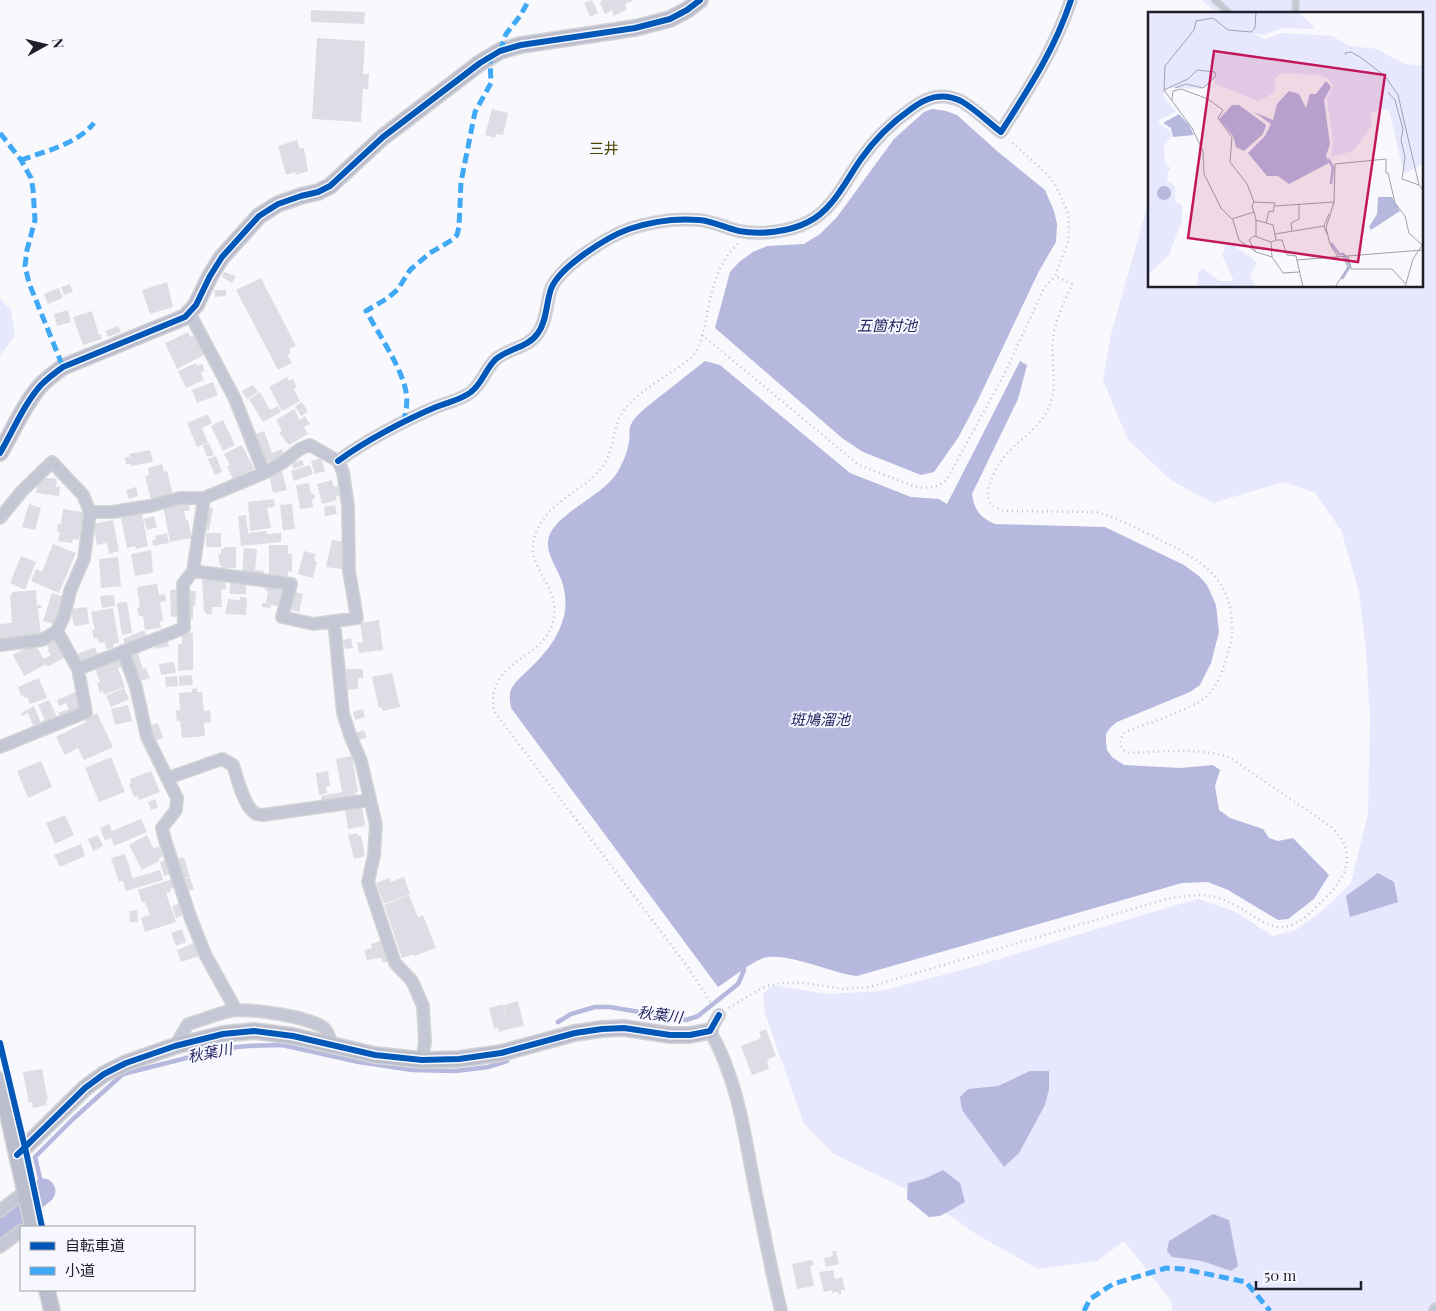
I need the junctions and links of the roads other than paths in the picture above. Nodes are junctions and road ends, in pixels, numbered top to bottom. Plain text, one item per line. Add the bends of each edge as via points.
1 (700, 0) edge
2 (1071, 0) edge
3 (1214, 0) edge
4 (1228, 12) edge
5 (190, 314) junction
6 (0, 453) edge
7 (338, 460) junction
8 (264, 473) junction
9 (204, 498) junction
10 (90, 512) junction
11 (0, 518) edge
12 (193, 571) junction
13 (334, 621) junction
14 (57, 631) junction
15 (0, 645) edge
16 (123, 651) junction
17 (78, 669) junction
18 (0, 747) edge
19 (168, 778) junction
20 (370, 800) junction
21 (236, 1010) junction
22 (719, 1015) road end
23 (710, 1031) junction
24 (331, 1045) junction
25 (175, 1046) junction
26 (422, 1060) junction
27 (0, 1080) edge
28 (17, 1155) junction
29 (25, 1193) junction
30 (0, 1211) edge
31 (29, 1226) edge
32 (20, 1233) edge
33 (0, 1247) edge
34 (47, 1291) edge
35 (52, 1311) edge
36 (781, 1311) edge

1 - 5 street via 670,19 635,28 522,45 500,51 480,63 383,137 330,186 278,204 259,216 222,257
2 - 7 street via 1044,64 1000,132 962,102 938,96 923,100 894,120 876,139 837,196 822,213 808,222 788,230 754,233 699,220 646,224 613,236 569,265 557,277 538,333 530,342 495,360 473,391 415,417
3 - 4 lane
5 - 6 street via 63,367 41,385
5 - 8 street via 234,399
7 - 8 street via 310,445
7 - 13 street via 348,506 349,571 357,618
8 - 9 street
9 - 10 street via 180,498 112,512
9 - 12 street
10 - 11 street via 83,495 52,462
10 - 14 street via 84,559
12 - 13 street via 291,584 282,617 314,624
12 - 16 street via 183,584 184,628
13 - 20 street via 343,713 361,761
14 - 15 street via 42,640
14 - 17 street
16 - 17 street
16 - 19 street via 136,687 147,736
17 - 18 street via 86,712
19 - 20 street via 222,758 233,765 249,808 263,815
19 - 21 street via 177,798 176,810 162,828 165,840 206,956
20 - 26 street via 376,825 368,882 395,963 412,981 423,1006 425,1042
21 - 24 street via 265,1012 323,1026
21 - 25 street via 188,1024
22 - 23 street
23 - 26 street via 670,1035 624,1028 602,1029 575,1033 501,1054
23 - 36 street via 722,1051 736,1092
24 - 25 street via 254,1031 223,1034
24 - 26 street via 375,1055
25 - 28 street via 104,1074 84,1088
27 - 28 street
28 - 29 street
29 - 30 street
29 - 31 street
32 - 33 street
34 - 35 street

